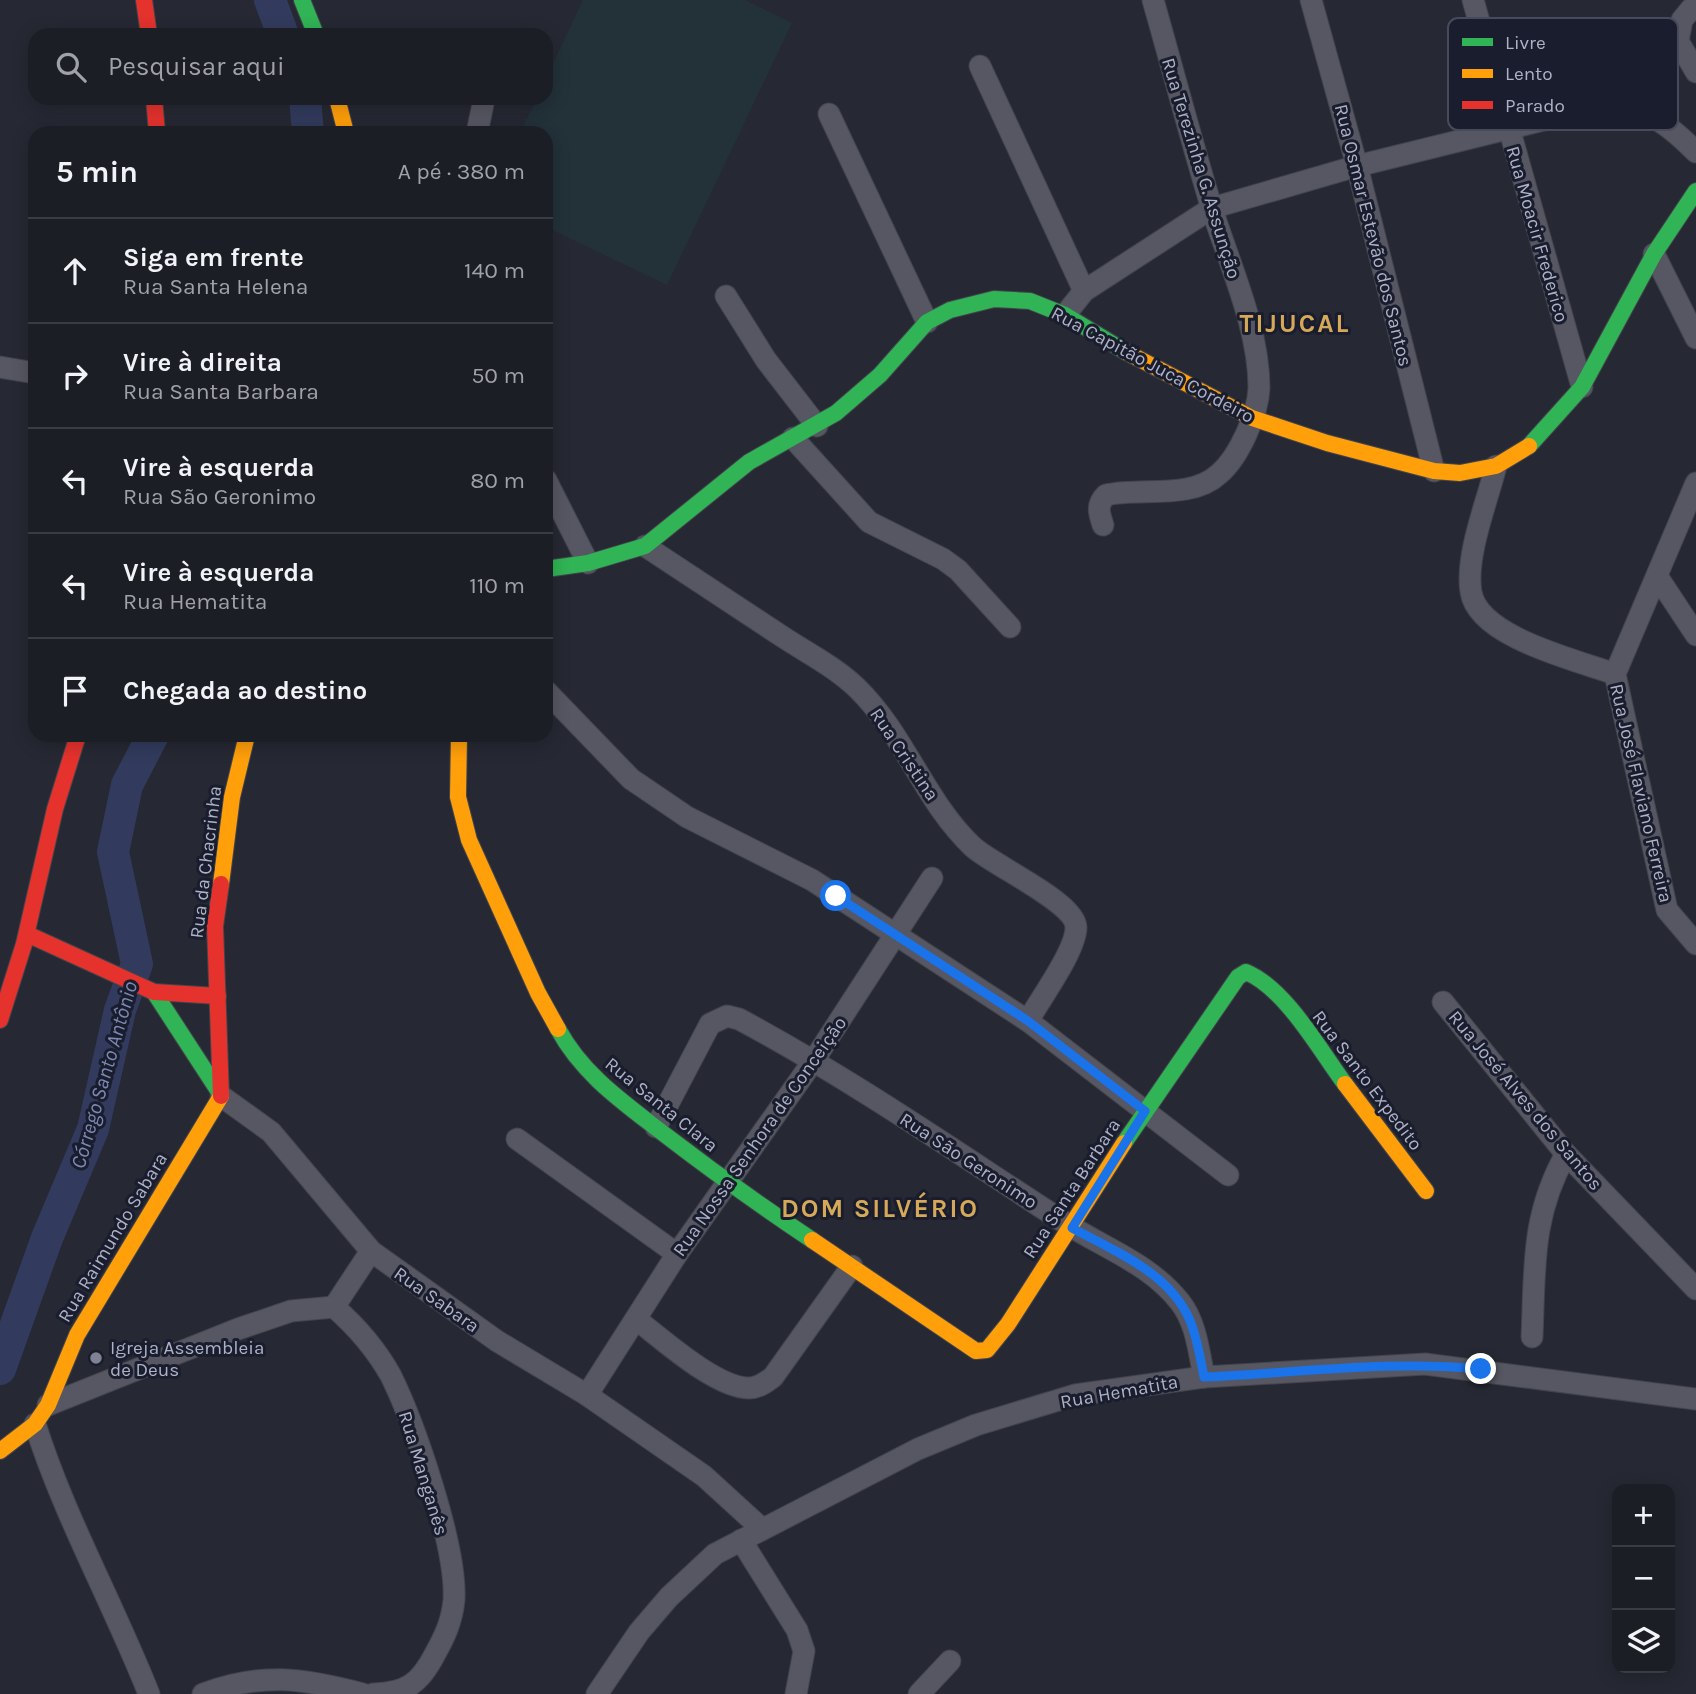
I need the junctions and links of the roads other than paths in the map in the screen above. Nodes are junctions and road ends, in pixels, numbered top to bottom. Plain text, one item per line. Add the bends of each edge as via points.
1 (145, 0) edge
2 (302, 0) edge
3 (1153, 0) edge
4 (1311, 0) edge
5 (1473, 0) edge
6 (1693, 10) edge
7 (1478, 18) edge
8 (148, 28) edge
9 (313, 28) edge
10 (981, 66) dead end
11 (1696, 72) edge
12 (155, 105) edge
13 (339, 105) edge
14 (483, 105) edge
15 (829, 114) dead end
16 (156, 126) edge
17 (344, 126) edge
18 (478, 126) edge
19 (1505, 130) edge
20 (1509, 130) edge
21 (1673, 130) edge
22 (1696, 152) edge
23 (1357, 166) junction
24 (1696, 191) edge
25 (1212, 208) junction
26 (1654, 254) junction
27 (1084, 290) junction
28 (726, 296) dead end
29 (1065, 314) junction
30 (927, 322) junction
31 (1696, 338) edge
32 (0, 367) edge
33 (28, 372) edge
34 (1581, 387) junction
35 (1252, 418) junction
36 (817, 426) junction
37 (793, 438) junction
38 (1496, 466) junction
39 (1434, 471) junction
40 (1696, 483) edge
41 (553, 494) edge
42 (1103, 525) dead end
43 (645, 546) junction
44 (588, 563) junction
45 (553, 568) edge
46 (1657, 576) junction
47 (1010, 627) dead end
48 (1696, 635) edge
49 (1615, 674) junction
50 (553, 698) edge
51 (75, 742) edge
52 (245, 742) edge
53 (459, 742) edge
54 (932, 878) dead end
55 (27, 934) junction
56 (894, 935) junction
57 (1696, 944) edge
58 (7, 975) edge
59 (150, 990) junction
60 (1277, 994) joint
61 (218, 996) junction
62 (1443, 1002) dead end
63 (0, 1020) edge
64 (1028, 1021) junction
65 (814, 1060) junction
66 (221, 1096) junction
67 (1145, 1111) junction
68 (656, 1127) junction
69 (517, 1139) dead end
70 (1566, 1154) junction
71 (1228, 1175) dead end
72 (729, 1184) junction
73 (1426, 1191) dead end
74 (1072, 1228) junction
75 (370, 1251) junction
76 (677, 1254) junction
77 (852, 1265) junction
78 (1696, 1289) edge
79 (334, 1307) junction
80 (636, 1319) junction
81 (1008, 1324) joint
82 (1532, 1337) dead end
83 (1204, 1377) junction
84 (587, 1395) junction
85 (1696, 1399) edge
86 (48, 1405) junction
87 (34, 1424) junction
88 (0, 1451) edge
89 (761, 1528) junction
90 (741, 1540) junction
91 (950, 1661) dead end
92 (209, 1693) edge
93 (149, 1694) edge
94 (363, 1694) edge
95 (373, 1694) edge
96 (597, 1694) edge
97 (796, 1694) edge
98 (919, 1694) edge

1 - 8 street
2 - 9 street
3 - 25 street, Rua Terezinha G. Assunção
4 - 23 street, Rua Osmar Estevão dos Santos
5 - 7 street, Rua Moacir Frederico
6 - 11 street via 1682,20 1678,41
10 - 27 street
12 - 16 street
13 - 17 street
14 - 18 street
15 - 30 street
19 - 23 street
20 - 34 street, Rua Moacir Frederico
21 - 22 street
23 - 25 street
23 - 39 street, Rua Osmar Estevão dos Santos
24 - 26 street, Rua Capitão Juca Cordeiro
25 - 27 street
25 - 35 street, Rua Terezinha G. Assunção via 1250,328 1259,390
26 - 31 street
26 - 34 street, Rua Capitão Juca Cordeiro
27 - 29 street
28 - 36 street via 766,360
29 - 30 street, Rua Capitão Juca Cordeiro via 1030,301 994,299 950,310
29 - 35 street, Rua Capitão Juca Cordeiro via 1127,353
30 - 36 street, Rua Capitão Juca Cordeiro via 880,375
32 - 33 street
34 - 38 street, Rua Capitão Juca Cordeiro via 1534,443
35 - 39 street, Rua Capitão Juca Cordeiro
35 - 42 street, Rua Terezinha G. Assunção via 1229,463 1217,476 1194,486 1106,495 1099,511
36 - 37 street, Rua Capitão Juca Cordeiro
37 - 43 street, Rua Capitão Juca Cordeiro via 749,462
37 - 47 street via 869,522 958,570
38 - 39 street, Rua Capitão Juca Cordeiro via 1460,473
38 - 49 street via 1471,565 1476,609 1515,638
40 - 46 street
41 - 44 street
43 - 44 street, Rua Capitão Juca Cordeiro
43 - 64 street, Rua Cristina via 827,662 888,724 938,804 970,844 1071,912 1076,926 1072,944
44 - 45 street, Rua Capitão Juca Cordeiro
46 - 48 street
46 - 49 street
49 - 57 street, Rua José Flaviano Ferreira via 1667,910
50 - 56 street via 631,779 687,817 812,880
51 - 55 street via 62,778
52 - 61 street, Rua da Chacrinha via 232,797 215,926
53 - 68 street, Rua Santa Clara via 458,797 469,839 538,993 582,1067
54 - 56 street, Rua Nossa Senhora de Conceição
55 - 58 street
55 - 59 street
56 - 64 street
56 - 65 street, Rua Nossa Senhora de Conceição
58 - 63 street
59 - 61 street
59 - 66 street
60 - 67 street, Rua Santa Barbara via 1254,973 1238,977
60 - 73 street, Rua Santo Expedito
61 - 66 street
62 - 70 street, Rua José Alves dos Santos
64 - 67 street
65 - 68 street, Rua São Geronimo via 727,1016 710,1024
65 - 72 street, Rua Nossa Senhora de Conceição
65 - 74 street, Rua São Geronimo
66 - 75 street, Rua Sabara via 271,1132
66 - 86 street, Rua Raimundo Sabara via 77,1335
67 - 71 street
67 - 74 street, Rua Santa Barbara
68 - 72 street, Rua Santa Clara
69 - 76 street
70 - 78 street, Rua José Alves dos Santos
70 - 82 street via 1541,1209
72 - 76 street, Rua Nossa Senhora de Conceição
72 - 77 street, Rua Santa Clara
74 - 81 street, Rua Santa Barbara
74 - 83 street, Rua São Geronimo via 1131,1259 1181,1303 1193,1328
75 - 79 street
75 - 84 street, Rua Sabara via 497,1341
76 - 80 street, Rua Nossa Senhora de Conceição
77 - 80 street via 773,1377 761,1386 741,1387 713,1374
77 - 81 street, Rua Santa Clara via 976,1351 987,1350
79 - 86 street via 291,1311 238,1329
79 - 95 street, Rua Manganês via 362,1332 390,1375 416,1435 453,1571 451,1625 418,1682
80 - 84 street, Rua Nossa Senhora de Conceição
83 - 85 street, Rua Hematita via 1425,1363
83 - 89 street, Rua Hematita via 1075,1395 976,1425
84 - 89 street, Rua Sabara via 704,1476
86 - 87 street
87 - 88 street
87 - 93 street via 48,1466
89 - 90 street, Rua Hematita
90 - 96 street, Rua Hematita via 715,1555 669,1597
90 - 97 street via 797,1629 804,1651
91 - 98 street
92 - 94 street via 237,1683 276,1678

